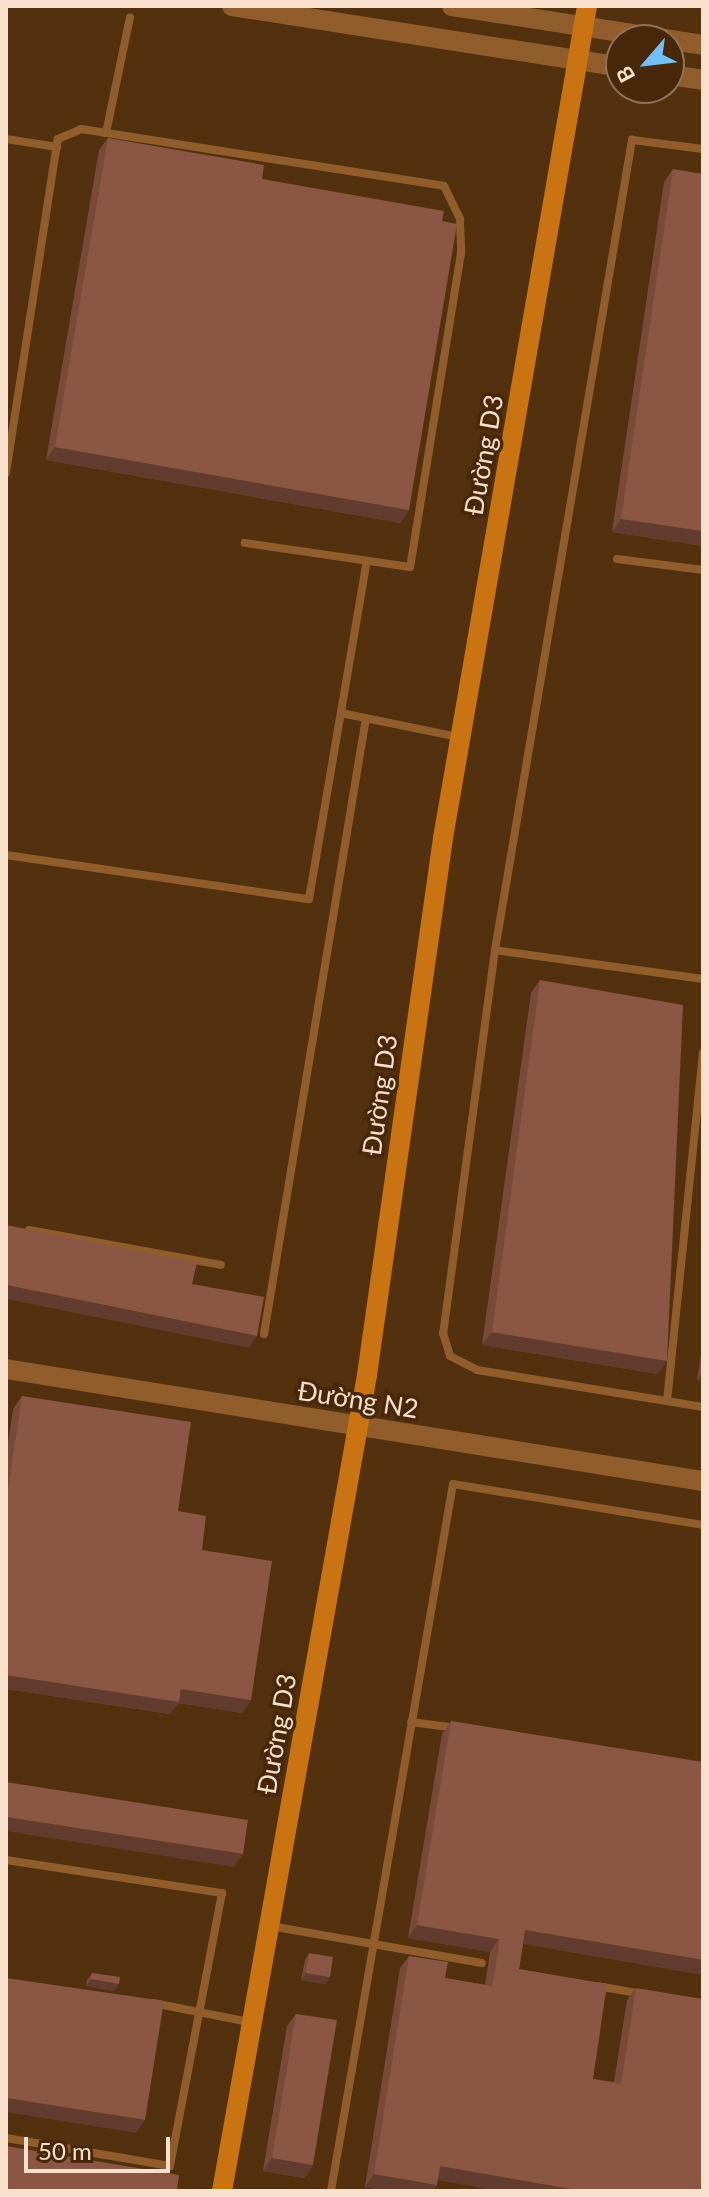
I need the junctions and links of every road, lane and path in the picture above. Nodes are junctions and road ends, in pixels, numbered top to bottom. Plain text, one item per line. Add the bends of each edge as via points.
1 (232, 6) edge
2 (452, 6) edge
3 (585, 16) edge
4 (130, 17) dead end
5 (703, 45) edge
6 (578, 60) junction
7 (605, 64) edge
8 (106, 133) junction
9 (6, 139) edge
10 (57, 147) junction
11 (703, 149) edge
12 (6, 473) edge
13 (245, 543) dead end
14 (617, 559) dead end
15 (367, 561) junction
16 (703, 570) edge
17 (341, 713) junction
18 (366, 718) junction
19 (461, 738) junction
20 (6, 855) edge
21 (495, 950) junction
22 (703, 979) edge
23 (703, 1053) edge
24 (21, 1228) edge
25 (221, 1265) dead end
26 (264, 1334) edge
27 (6, 1369) edge
28 (667, 1401) junction
29 (703, 1407) edge
30 (358, 1426) junction
31 (703, 1481) edge
32 (703, 1525) edge
33 (411, 1722) junction
34 (473, 1731) edge
35 (6, 1860) edge
36 (269, 1926) junction
37 (372, 1946) junction
38 (482, 1963) dead end
39 (586, 1984) edge
40 (659, 1997) edge
41 (139, 2001) edge
42 (198, 2011) junction
43 (253, 2022) junction
44 (6, 2138) edge
45 (222, 2191) edge
46 (331, 2191) edge

1 - 6 street
2 - 3 street
3 - 5 street
3 - 6 main road, Đường D3
4 - 8 lane
6 - 7 street
6 - 19 main road, Đường D3
8 - 10 lane via 81,129 58,139
8 - 15 lane via 444,186 460,219 461,253 410,567
9 - 10 lane
10 - 12 lane
11 - 21 lane via 632,140
13 - 15 lane
14 - 16 lane
15 - 17 lane
17 - 18 lane
17 - 20 lane via 309,899
18 - 19 lane
18 - 26 lane
19 - 30 main road, Đường D3
21 - 22 lane
21 - 28 lane via 444,1345 450,1356 477,1370
23 - 28 lane
24 - 25 lane
27 - 30 street, Đường N2
28 - 29 lane
30 - 31 street, Đường N2
30 - 36 main road, Đường D3
32 - 33 lane via 453,1484
33 - 34 lane
33 - 37 lane
35 - 42 lane via 222,1893
36 - 37 lane
36 - 43 main road, Đường D3
37 - 38 lane
37 - 46 lane
39 - 40 lane
41 - 42 lane
42 - 43 lane
42 - 44 lane via 170,2166
43 - 45 main road, Đường D3

